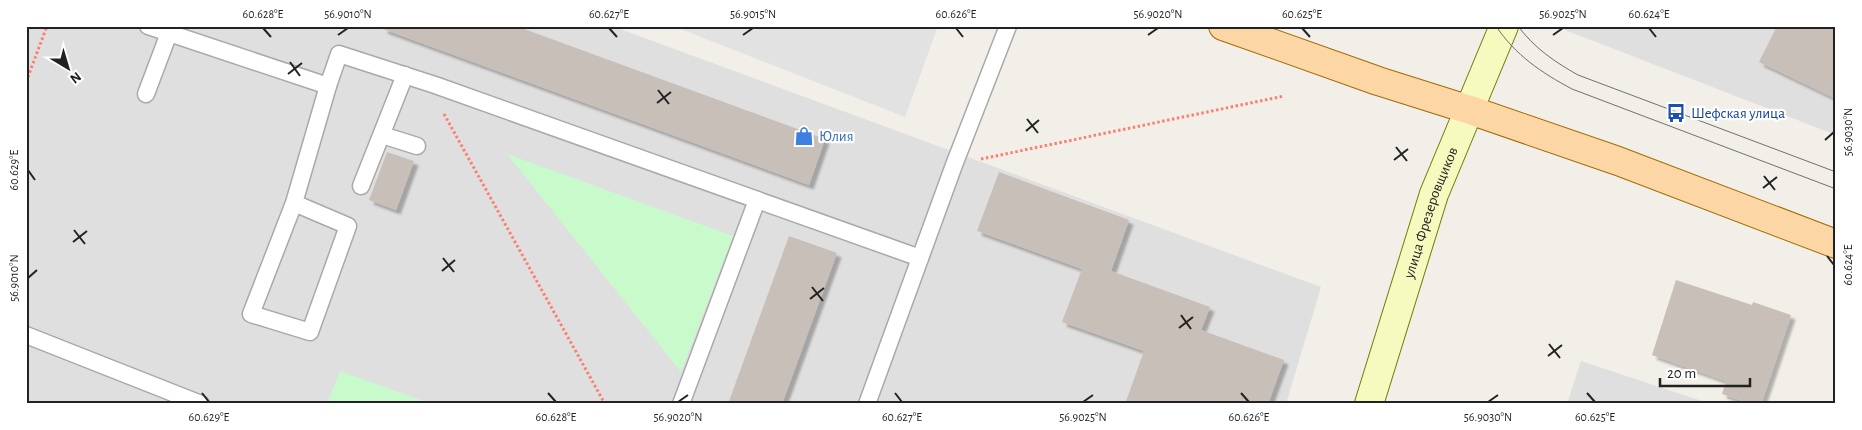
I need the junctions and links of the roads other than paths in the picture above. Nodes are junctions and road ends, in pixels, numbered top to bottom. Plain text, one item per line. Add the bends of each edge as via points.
1 (148, 26) edge
2 (1008, 26) edge
3 (1223, 26) edge
4 (1504, 26) edge
5 (169, 33) junction
6 (405, 75) junction
7 (328, 86) junction
8 (146, 94) dead end
9 (1470, 110) junction
10 (382, 135) junction
11 (417, 146) dead end
12 (362, 186) dead end
13 (757, 200) junction
14 (294, 203) junction
15 (1836, 244) edge
16 (920, 258) junction
17 (26, 335) edge
18 (201, 404) edge
19 (682, 404) edge
20 (867, 404) edge
21 (1369, 404) edge

1 - 5 lane
2 - 16 lane
3 - 9 main road
4 - 9 main road, улица Фрезеровщиков
5 - 7 lane
5 - 8 lane
6 - 7 lane via 339,54
6 - 10 lane
6 - 13 lane
7 - 14 lane
9 - 15 main road
9 - 21 main road, улица Фрезеровщиков via 1434,194
10 - 11 lane
10 - 12 lane
13 - 16 lane
13 - 19 lane
14 - 14 lane via 252,314 310,332 348,226
16 - 20 lane
17 - 18 lane

